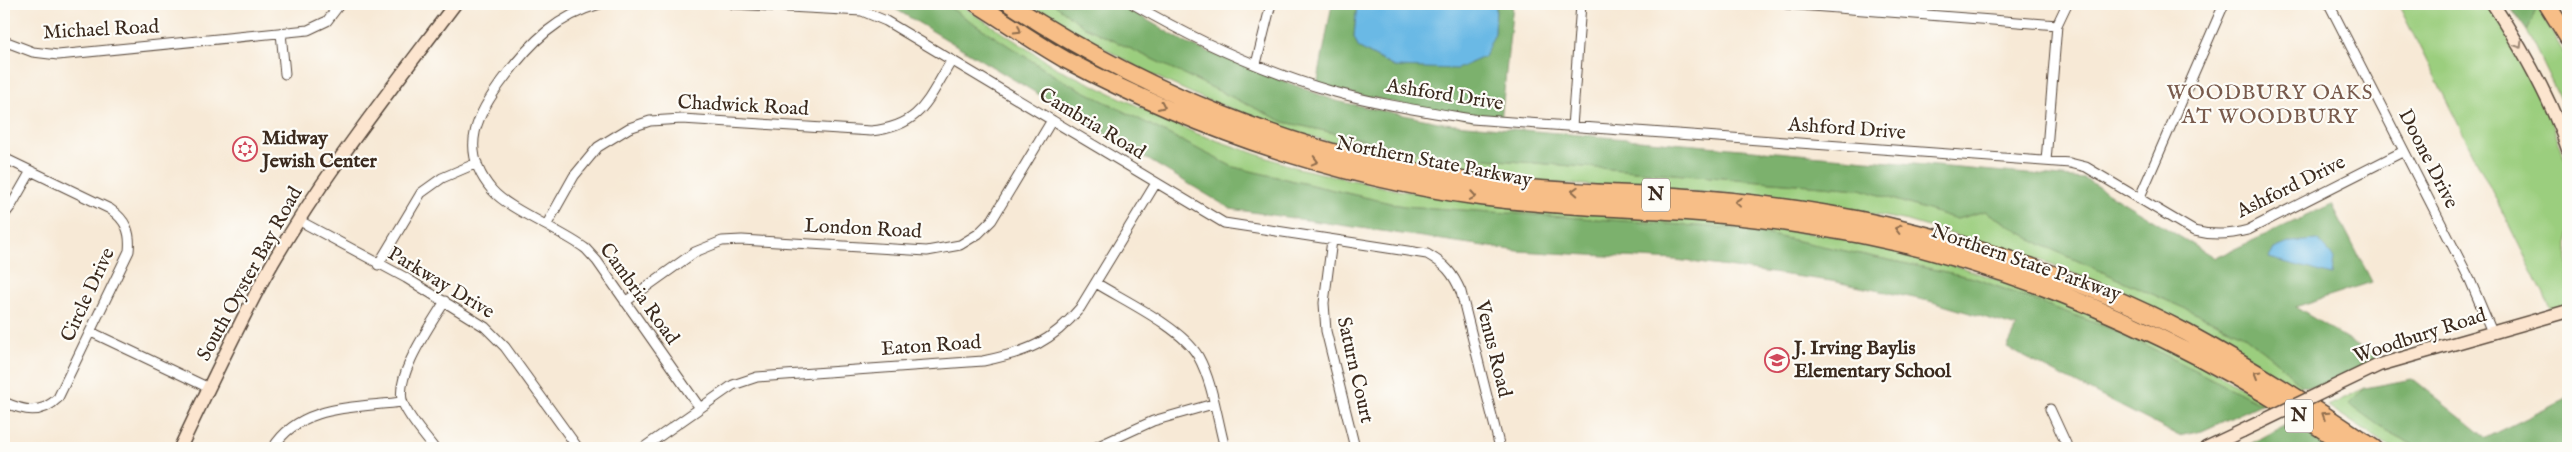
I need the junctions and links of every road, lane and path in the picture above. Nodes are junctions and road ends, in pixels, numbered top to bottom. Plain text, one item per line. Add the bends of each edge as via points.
1 (340, 4) edge
2 (454, 4) edge
3 (600, 4) edge
4 (732, 4) edge
5 (977, 4) edge
6 (1010, 4) edge
7 (1133, 4) edge
8 (1271, 4) edge
9 (1581, 4) edge
10 (1786, 4) edge
11 (2066, 4) edge
12 (2224, 4) edge
13 (2329, 4) edge
14 (2493, 4) edge
15 (2548, 4) edge
16 (2057, 25) junction
17 (281, 32) junction
18 (2565, 32) edge
19 (4, 41) edge
20 (952, 60) junction
21 (1256, 64) junction
22 (284, 74) dead end
23 (1052, 120) junction
24 (1572, 127) junction
25 (2568, 149) edge
26 (2404, 151) junction
27 (4, 158) edge
28 (2046, 161) junction
29 (477, 164) junction
30 (30, 171) junction
31 (1156, 183) junction
32 (2139, 199) junction
33 (4, 215) edge
34 (300, 221) junction
35 (547, 224) junction
36 (1332, 240) junction
37 (1442, 262) joint
38 (378, 265) junction
39 (1096, 283) junction
40 (445, 301) junction
41 (625, 302) junction
42 (2568, 311) edge
43 (91, 332) junction
44 (2492, 332) junction
45 (209, 388) junction
46 (4, 402) edge
47 (402, 402) junction
48 (1213, 404) junction
49 (700, 408) junction
50 (2050, 409) dead end
51 (2345, 446) edge
52 (180, 448) edge
53 (273, 448) edge
54 (434, 448) edge
55 (578, 448) edge
56 (643, 448) edge
57 (1094, 448) edge
58 (1224, 448) edge
59 (1355, 448) edge
60 (1500, 448) edge
61 (2068, 448) edge
62 (2206, 448) edge
63 (2374, 448) edge

1 - 17 street, Michael Road via 327,21 316,27
2 - 34 main road, South Oyster Bay Road via 356,135
3 - 29 street, Cambria Road via 559,21 521,55 480,113 474,142
4 - 20 street, Cambria Road via 862,11 886,21
5 -> 51 highway, Northern State Parkway / N via 1064,58 1172,111 1278,150 1347,169 1478,197 1698,213 1809,226 1865,236 1960,260 2065,295 2133,324 2224,370
63 -> 6 highway, Northern State Parkway / N via 2300,399 2186,332 2107,296 1974,248 1883,225 1737,201 1492,184 1355,157 1278,135 1147,83 1060,37
7 - 21 street, Ashford Drive via 1205,42
8 - 21 street
9 - 24 street
10 - 16 street
11 - 16 street
12 - 32 street
13 - 26 street, Doone Drive
14 -> 25 main road via 2522,49 2552,107
15 - 18 highway
16 - 28 street
17 - 19 street, Michael Road via 58,55 33,52
17 - 22 street
20 - 23 street, Cambria Road
20 - 35 street, Chadwick Road via 920,111 907,123 892,129 682,119 650,121 629,128 608,140 588,158
21 - 24 street, Ashford Drive via 1330,90 1394,106 1472,119
23 - 31 street, Cambria Road
23 - 41 street, London Road via 992,220 960,245 927,251 722,241 695,252
24 - 28 street, Ashford Drive
26 - 32 street, Ashford Drive via 2262,224 2230,235 2194,231
26 - 44 street, Doone Drive via 2470,280
27 - 30 street, Circle Drive
28 - 32 street, Ashford Drive via 2083,166
29 - 35 street, Cambria Road via 495,193
29 - 38 street via 442,178 421,193
30 - 33 street
30 - 43 street, Circle Drive via 110,209 121,216 128,230 129,251
31 - 36 street, Cambria Road via 1224,223
31 - 39 street, Eaton Road
34 - 38 street, Parkway Drive
34 - 45 main road, South Oyster Bay Road via 265,278
35 - 41 street, Cambria Road via 586,249
36 - 37 street, Cambria Road via 1427,254
36 - 59 street, Saturn Court via 1324,303 1326,331
37 - 60 street, Venus Road via 1454,275 1461,292
38 - 40 street, Parkway Drive
39 - 48 street via 1186,341 1204,369
39 - 49 street, Eaton Road via 1069,321 1019,354 983,360 757,377 733,386
40 - 47 street via 408,363
40 - 55 street, Parkway Drive via 471,317 505,347
41 - 49 street, Cambria Road
42 - 44 main road, Woodbury Road
43 - 45 street
43 - 46 street, Circle Drive via 58,398 51,405 29,410
44 - 62 main road, Woodbury Road, bridge via 2379,365
45 - 52 main road, South Oyster Bay Road
47 - 53 street via 316,414 292,425
47 - 54 street
48 - 57 street via 1153,421
48 - 58 street
49 - 56 street, Eaton Road
50 - 61 street

